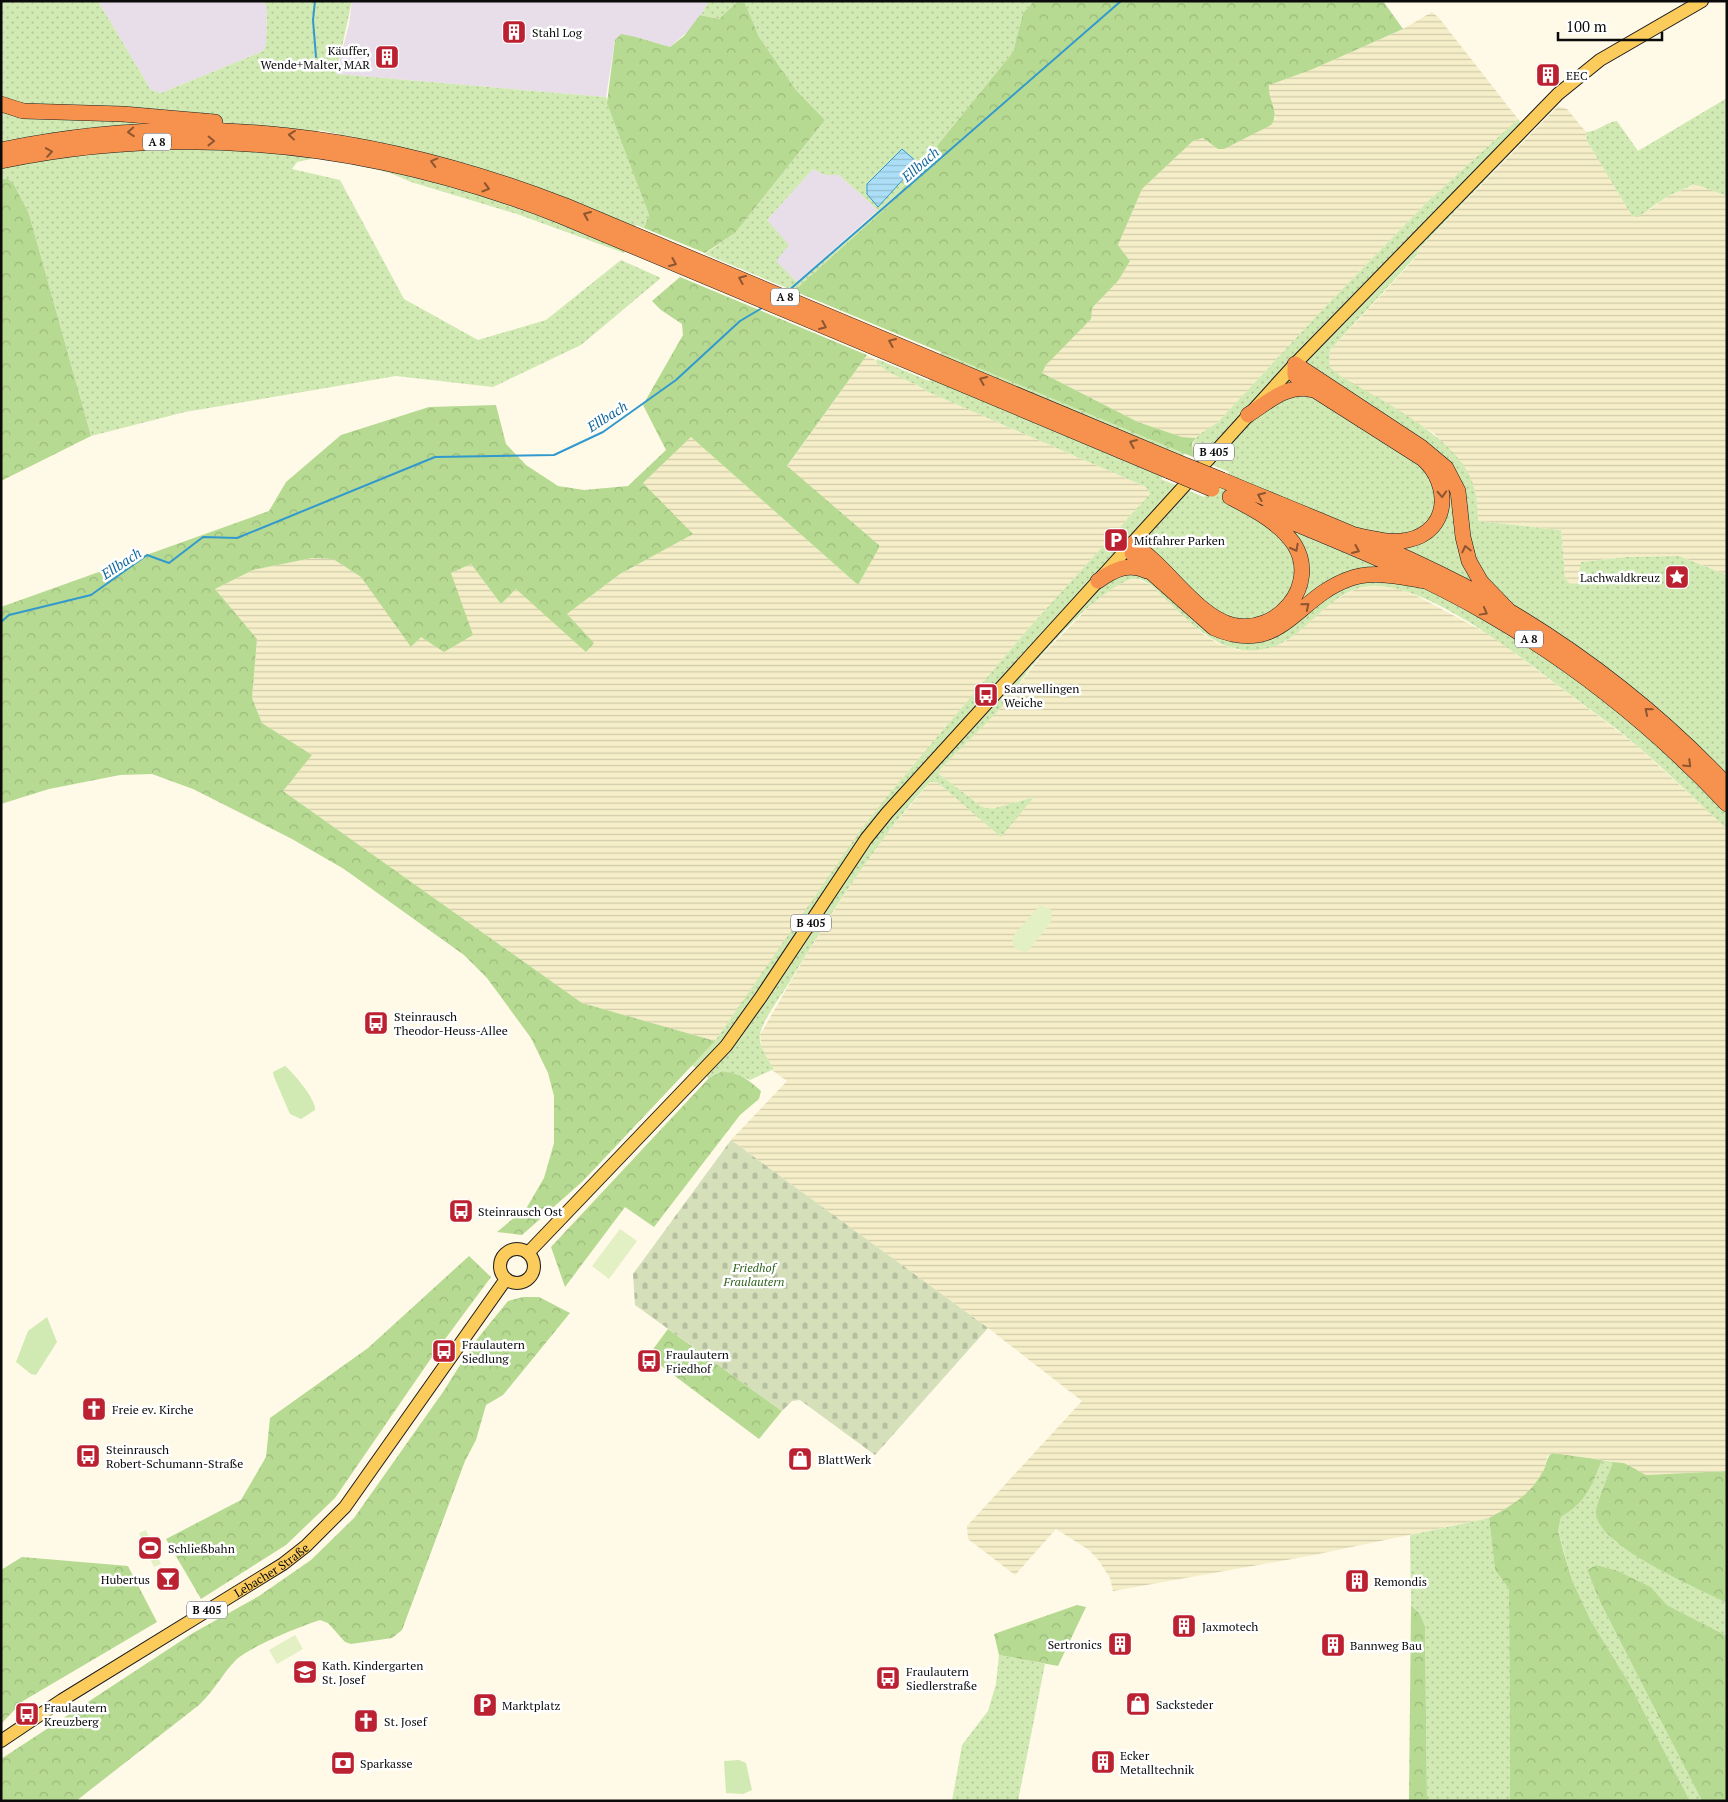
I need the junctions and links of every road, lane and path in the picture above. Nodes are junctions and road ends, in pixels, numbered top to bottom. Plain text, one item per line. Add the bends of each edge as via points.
1 (1702, 1) edge
2 (1, 104) edge
3 (268, 133) junction
4 (316, 144) junction
5 (1, 150) edge
6 (1, 162) edge
7 (1295, 364) junction
8 (1319, 392) junction
9 (1248, 415) junction
10 (1217, 485) junction
11 (1230, 497) junction
12 (1354, 535) junction
13 (1132, 544) junction
14 (1150, 572) junction
15 (1098, 581) junction
16 (1425, 581) junction
17 (1510, 612) junction
18 (1727, 785) edge
19 (1727, 804) edge
20 (528, 1253) junction
21 (506, 1279) junction
22 (1, 1741) edge

1 - 7 main road via 1588,68 1558,94
2 - 3 highway via 24,111 194,119
4 -> 3 highway, A 8
3 -> 5 highway, A 8 via 152,131 62,139
6 -> 4 highway, A 8 via 63,150 152,142
4 - 10 highway, A 8, bridge via 411,156 495,180
7 - 8 highway via 1296,375
7 - 9 main road, B 405
17 -> 7 highway via 1481,582 1469,561 1458,491 1446,468 1421,447
8 - 9 highway via 1308,388 1289,390
8 -> 12 highway via 1423,459 1440,483 1440,513 1419,536 1398,542
9 - 13 main road, B 405
10 - 11 highway, A 8
12 -> 10 highway, A 8
11 -> 13 highway via 1284,532 1300,558 1301,575 1294,599 1275,618 1261,625 1232,625 1219,620 1143,550
11 -> 16 highway, A 8
12 - 17 highway, A 8 via 1413,561
13 - 14 highway via 1134,558
13 - 15 main road, B 405
14 - 15 highway via 1135,567 1125,568
14 -> 16 highway via 1214,628 1245,636 1262,635 1279,628 1323,592 1350,578 1384,575
15 - 20 main road, B 405 via 866,839 726,1046
16 -> 19 highway, A 8 via 1490,615 1594,684 1675,752
18 -> 17 highway, A 8 via 1640,705 1574,653
20 - 21 main road via 534,1264 530,1276 519,1283
20 - 21 main road via 515,1249 504,1255 500,1268
21 - 22 main road, Lebacher Straße / B 405 via 345,1507 306,1546 283,1564

